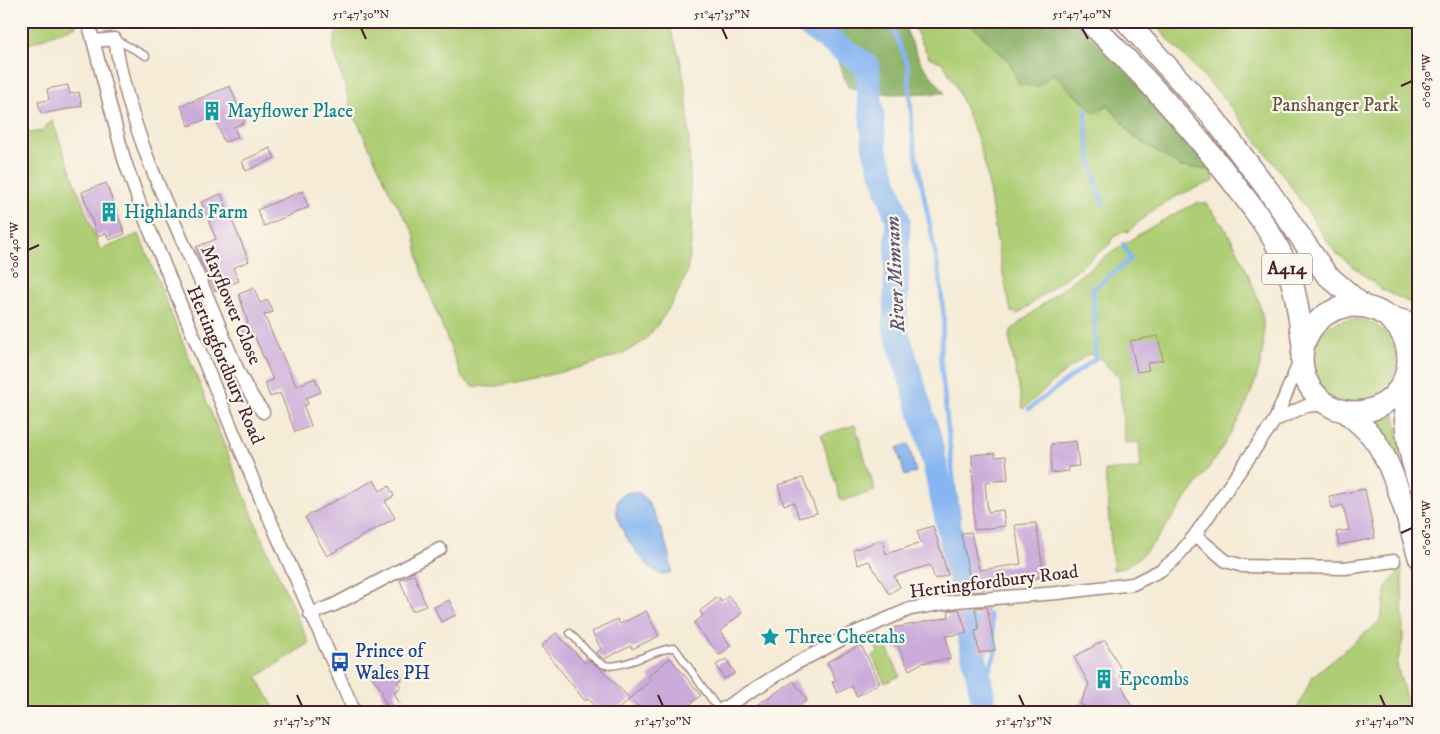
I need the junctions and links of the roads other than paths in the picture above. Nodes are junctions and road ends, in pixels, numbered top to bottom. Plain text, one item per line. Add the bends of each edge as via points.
1 (88, 21) edge
2 (1088, 21) edge
3 (1126, 21) edge
4 (115, 39) junction
5 (94, 41) junction
6 (146, 56) dead end
7 (1369, 308) junction
8 (1419, 323) edge
9 (1302, 351) junction
10 (1410, 374) edge
11 (1325, 404) junction
12 (263, 412) dead end
13 (1346, 412) junction
14 (1275, 420) junction
15 (1419, 484) edge
16 (1195, 535) junction
17 (440, 550) dead end
18 (1419, 557) edge
19 (1394, 561) dead end
20 (310, 614) junction
21 (570, 633) dead end
22 (717, 711) edge
23 (355, 713) edge

1 - 5 street, Hertingfordbury Road
2 - 9 highway, A414 via 1158,91 1248,202 1283,259 1293,286
3 - 7 highway, A414 via 1239,150 1326,274
4 - 5 street
4 - 6 lane
4 - 12 street, Mayflower Close via 126,98 142,144 240,376
5 - 20 street, Hertingfordbury Road via 124,159 144,216
7 - 8 street
7 - 9 highway via 1344,307 1326,314 1312,328
7 - 10 highway via 1389,318 1403,336
9 - 11 highway via 1307,383
9 - 14 street, Hertingfordbury Road
10 - 13 highway via 1386,403 1360,413
10 - 15 highway via 1405,431
11 - 13 highway
11 - 14 street via 1306,406
13 - 18 highway via 1378,444
14 - 16 street, Hertingfordbury Road
16 - 19 street via 1226,561 1243,566 1345,568
16 - 22 street, Hertingfordbury Road via 1176,558 1148,578 1132,584 976,599 910,609 868,626 786,668
17 - 20 street via 334,605
20 - 23 street, Hertingfordbury Road
21 - 22 lane via 595,660 609,667 675,648

